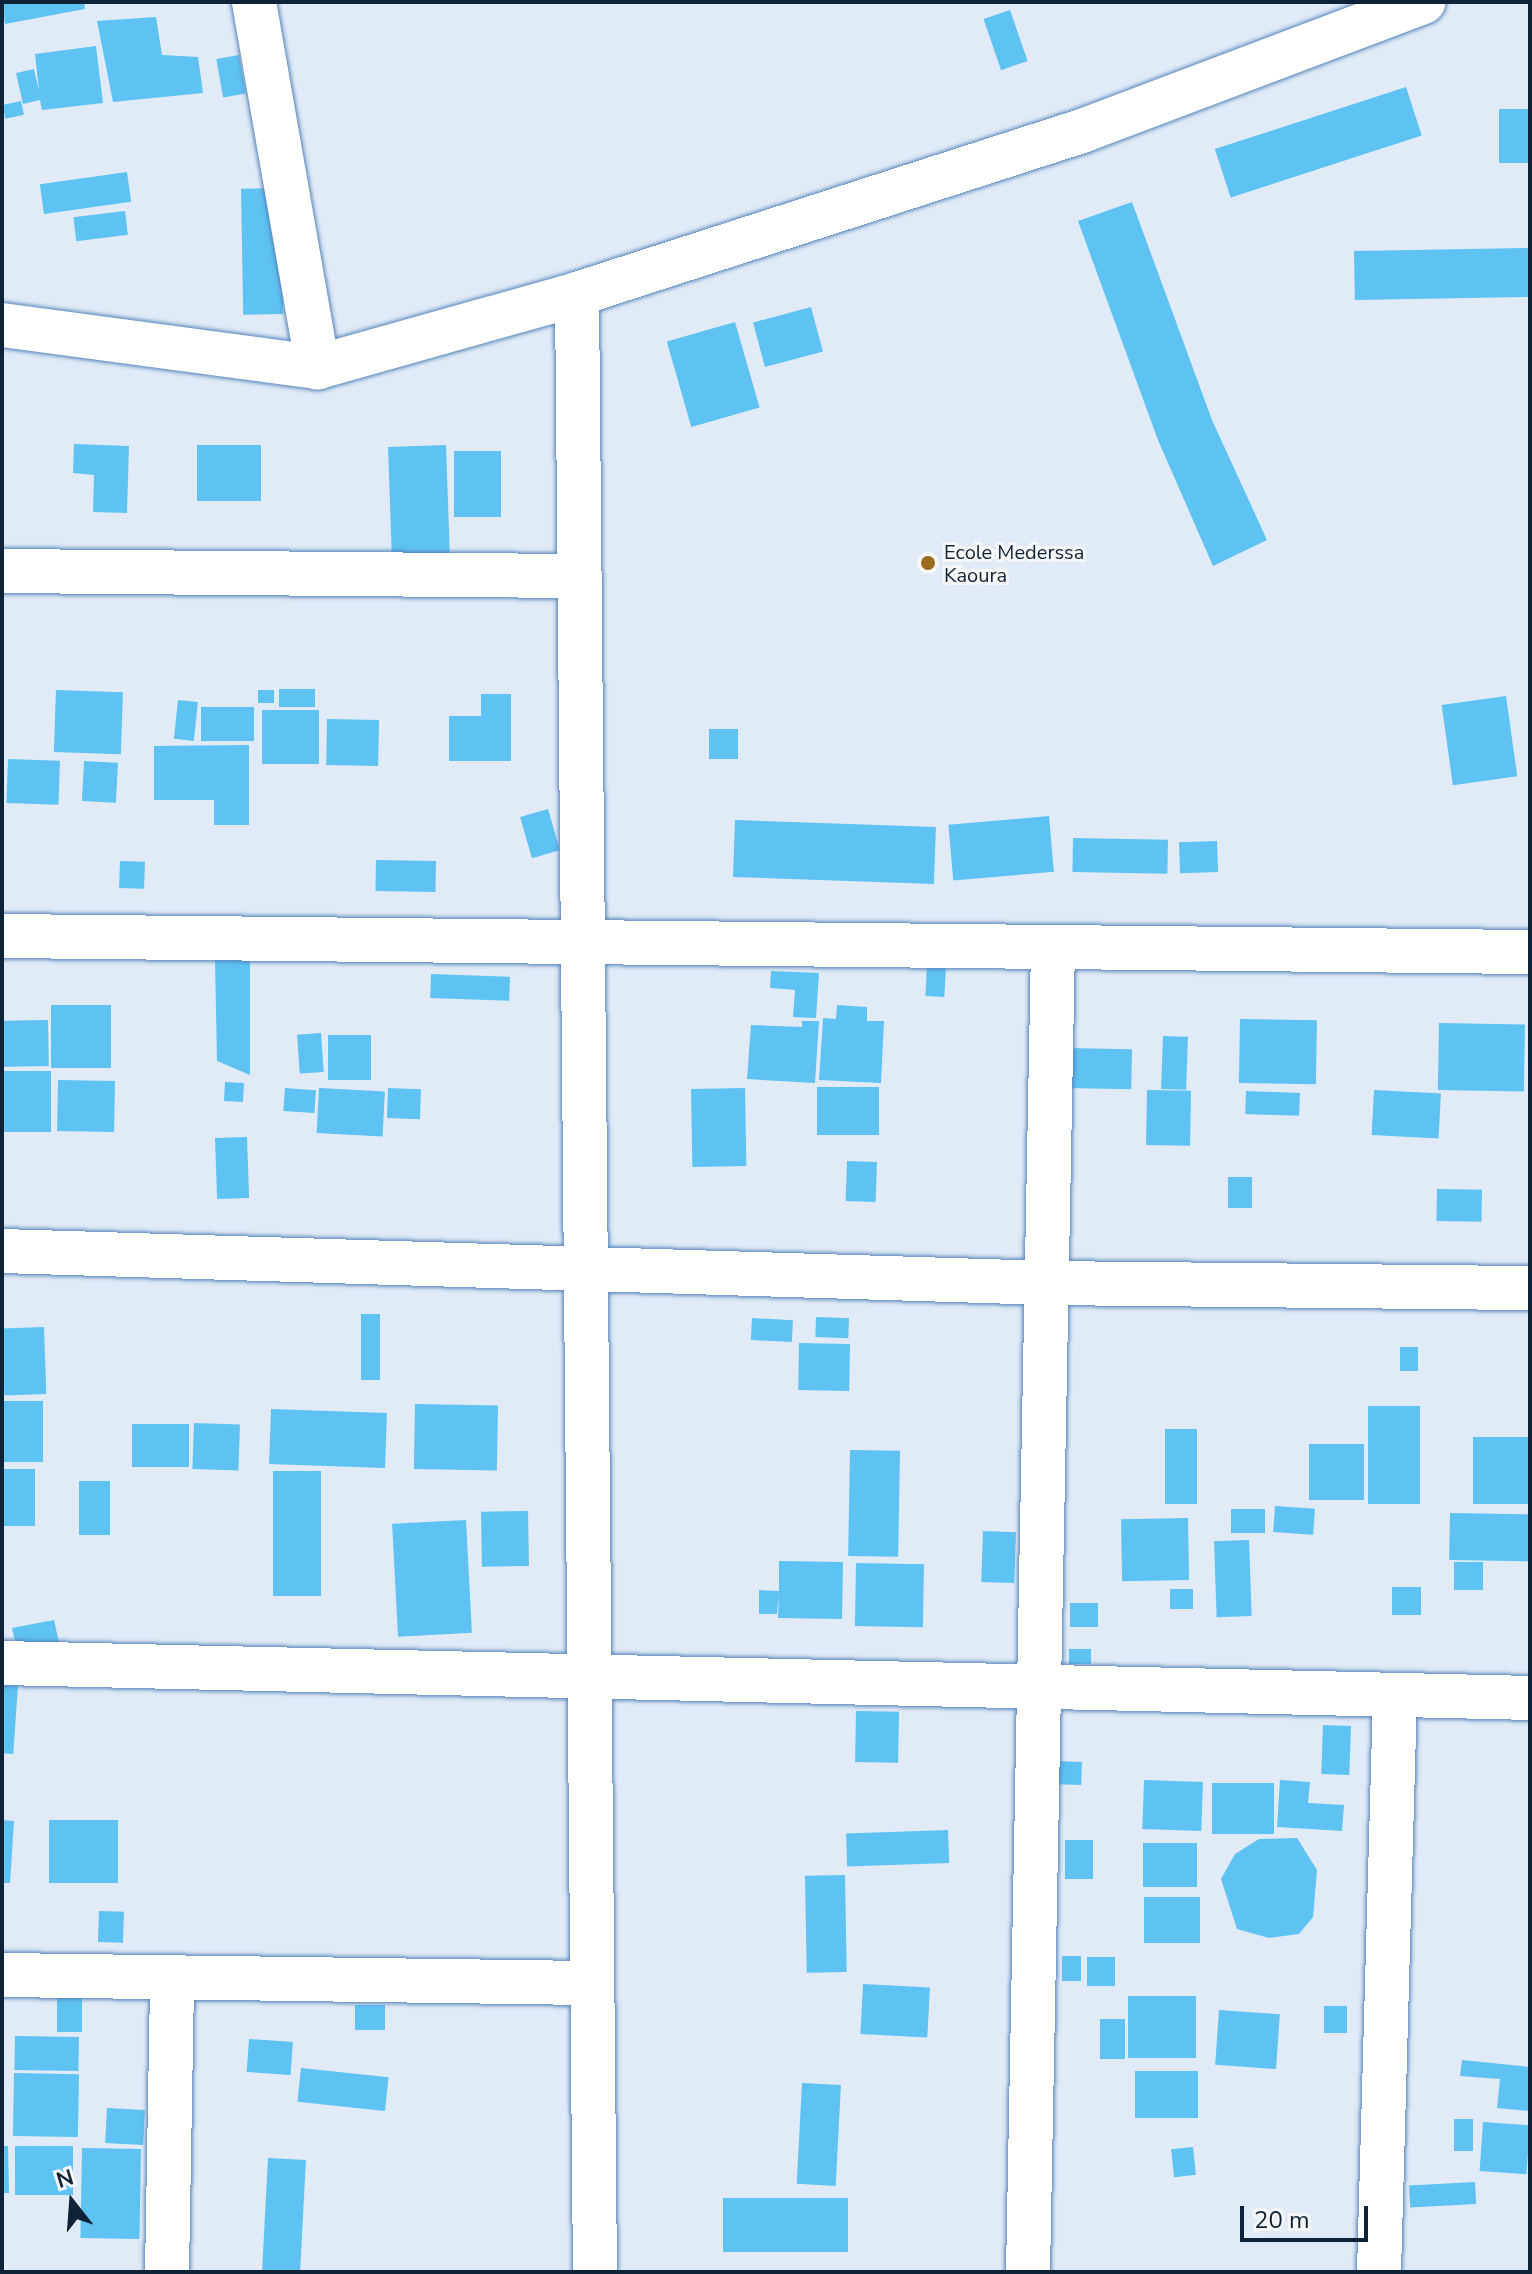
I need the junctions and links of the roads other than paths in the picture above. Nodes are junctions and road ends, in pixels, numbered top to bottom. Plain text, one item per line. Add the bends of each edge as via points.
1 (254, 2) edge
2 (1423, 2) edge
3 (577, 294) junction
4 (2, 325) edge
5 (318, 367) junction
6 (2, 571) edge
7 (580, 576) junction
8 (2, 936) edge
9 (583, 943) junction
10 (1053, 947) junction
11 (1530, 952) edge
12 (2, 1251) edge
13 (586, 1264) junction
14 (1047, 1283) junction
15 (1530, 1288) edge
16 (2, 1663) edge
17 (589, 1677) junction
18 (1039, 1687) junction
19 (1395, 1695) junction
20 (1530, 1698) edge
21 (2, 1975) edge
22 (172, 1977) junction
23 (592, 1983) junction
24 (167, 2272) edge
25 (595, 2272) edge
26 (1028, 2272) edge
27 (1379, 2272) edge

1 - 5 street
2 - 3 street via 1082,131
3 - 5 street
3 - 7 street
4 - 5 street
6 - 7 street
7 - 9 street
8 - 9 street
9 - 10 street
9 - 13 street
10 - 11 street
10 - 14 street
12 - 13 street
13 - 14 street
13 - 17 street
14 - 15 street
14 - 18 street
16 - 17 street
17 - 18 street
17 - 23 street
18 - 19 street
18 - 26 street
19 - 20 street
19 - 27 street
21 - 22 street
22 - 23 street
22 - 24 street
23 - 25 street

